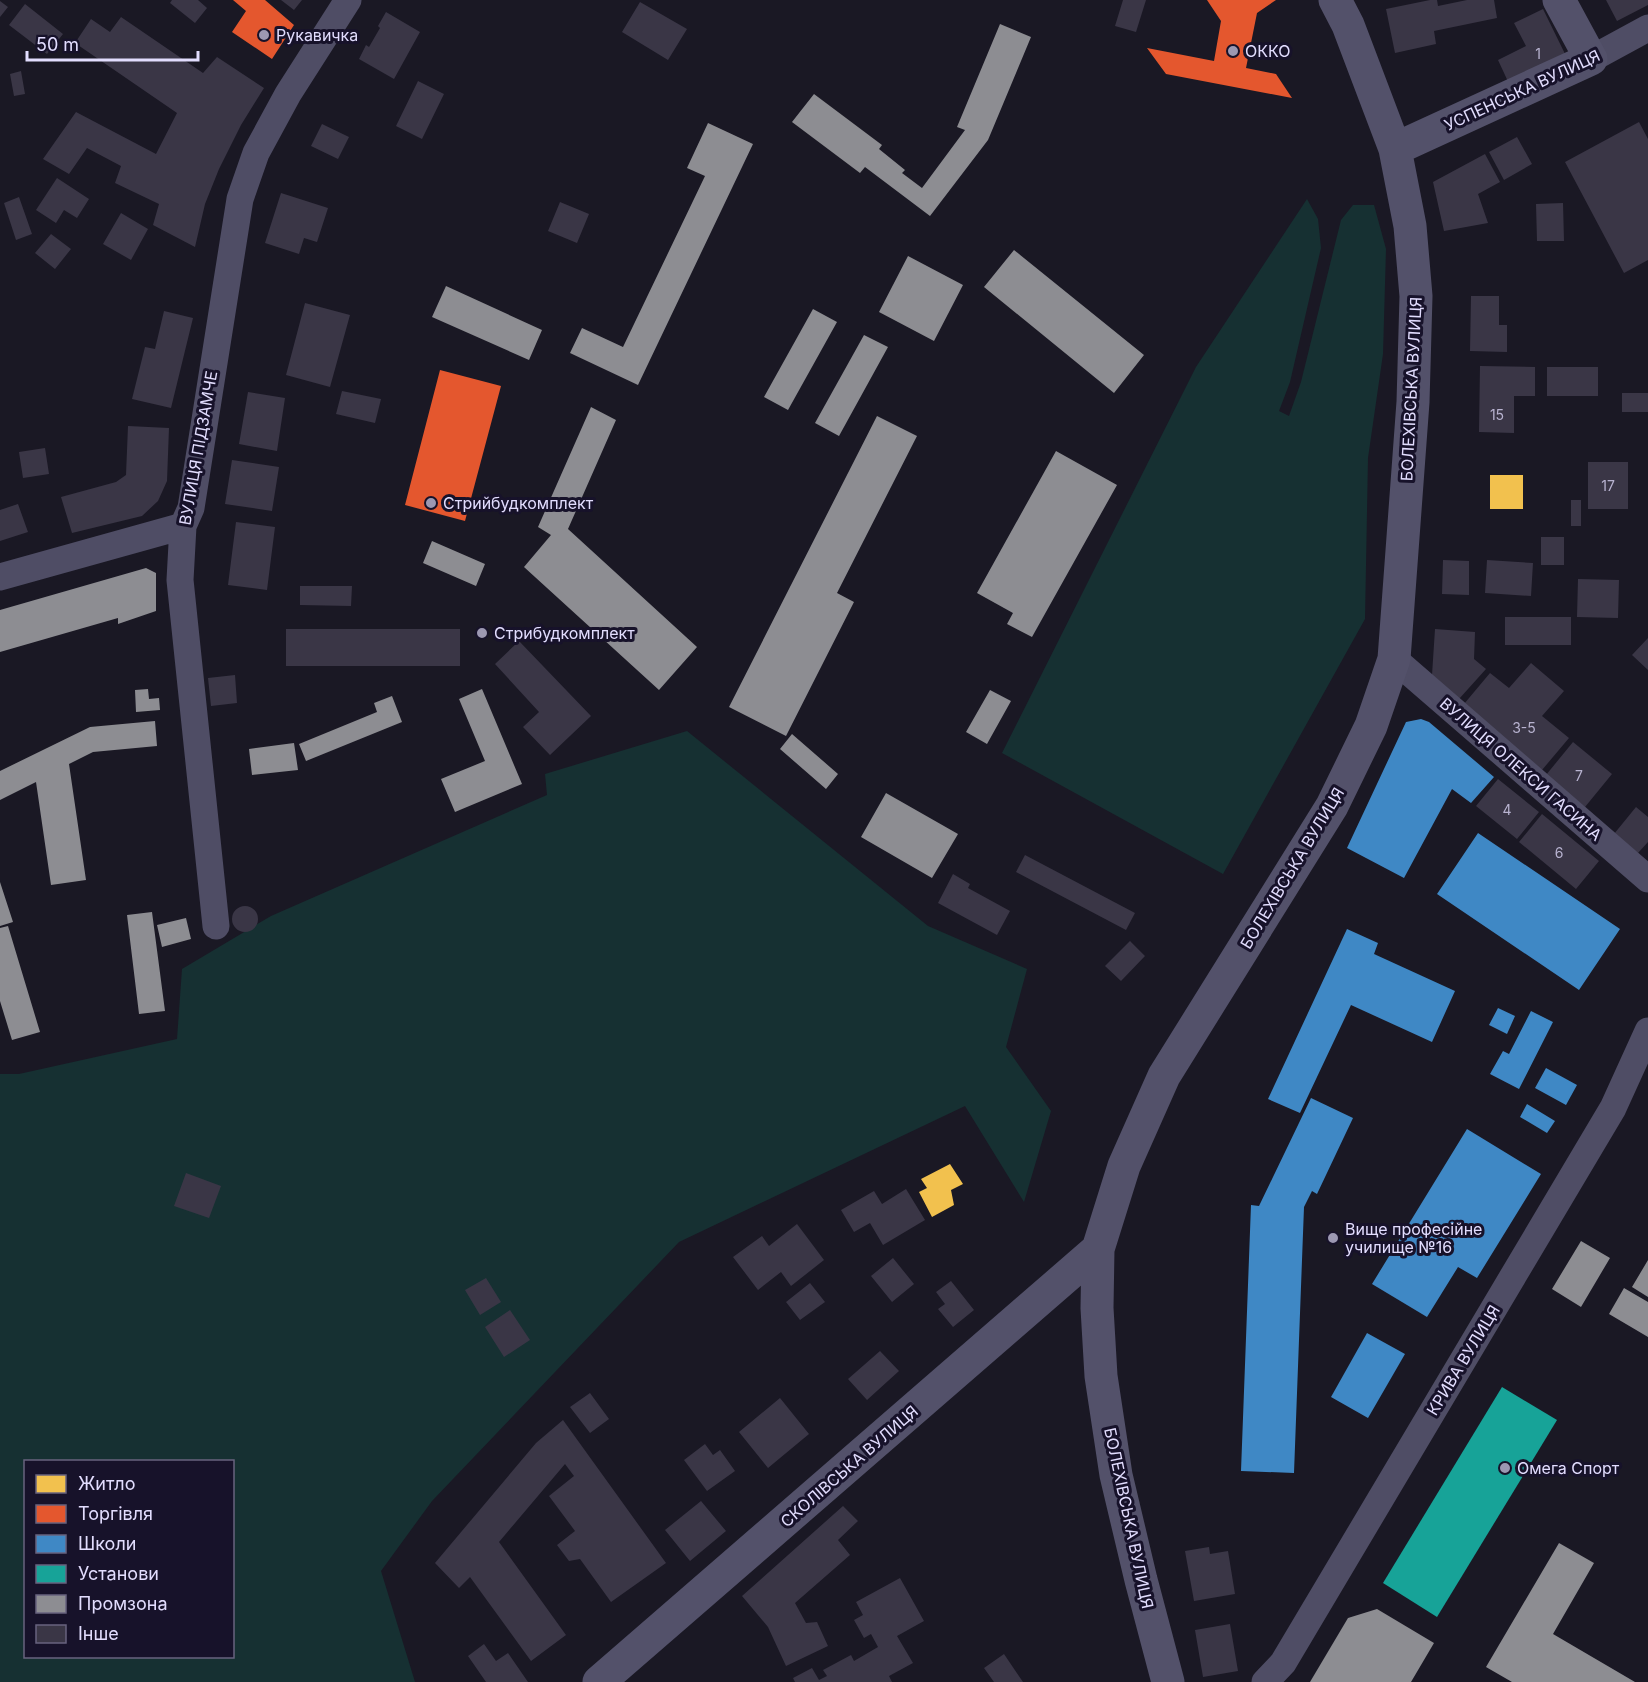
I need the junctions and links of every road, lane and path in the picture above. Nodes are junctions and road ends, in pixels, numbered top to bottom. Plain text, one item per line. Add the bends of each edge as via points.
1 (348, 0) edge
2 (1335, 0) edge
3 (1559, 0) edge
4 (1648, 28) edge
5 (1591, 59) junction
6 (1395, 149) junction
7 (183, 526) junction
8 (0, 577) edge
9 (1394, 659) junction
10 (1648, 879) edge
11 (216, 926) dead end
12 (1648, 1031) edge
13 (1098, 1249) junction
14 (599, 1682) edge
15 (1168, 1682) edge
16 (1265, 1682) edge

1 - 7 street, ВУЛИЦЯ ПІДЗАМЧЕ via 282,104 256,153 240,199 191,508
2 - 6 main road, БОЛЕХІВСЬКА ВУЛИЦЯ
3 - 5 main road
4 - 5 street, УСПЕНСЬКА ВУЛИЦЯ
5 - 6 main road, УСПЕНСЬКА ВУЛИЦЯ
6 - 9 main road, БОЛЕХІВСЬКА ВУЛИЦЯ via 1410,226 1416,296 1413,402
7 - 8 street
7 - 11 street, ВУЛИЦЯ ПІДЗАМЧЕ via 180,580
9 - 10 street, ВУЛИЦЯ ОЛЕКСИ ГАСИНА
9 - 13 main road, БОЛЕХІВСЬКА ВУЛИЦЯ via 1371,726 1332,806 1164,1076 1124,1166
12 - 16 street, КРИВА ВУЛИЦЯ via 1613,1108 1283,1663
13 - 14 main road, СКОЛІВСЬКА ВУЛИЦЯ
13 - 15 main road, БОЛЕХІВСЬКА ВУЛИЦЯ via 1101,1377 1115,1464

